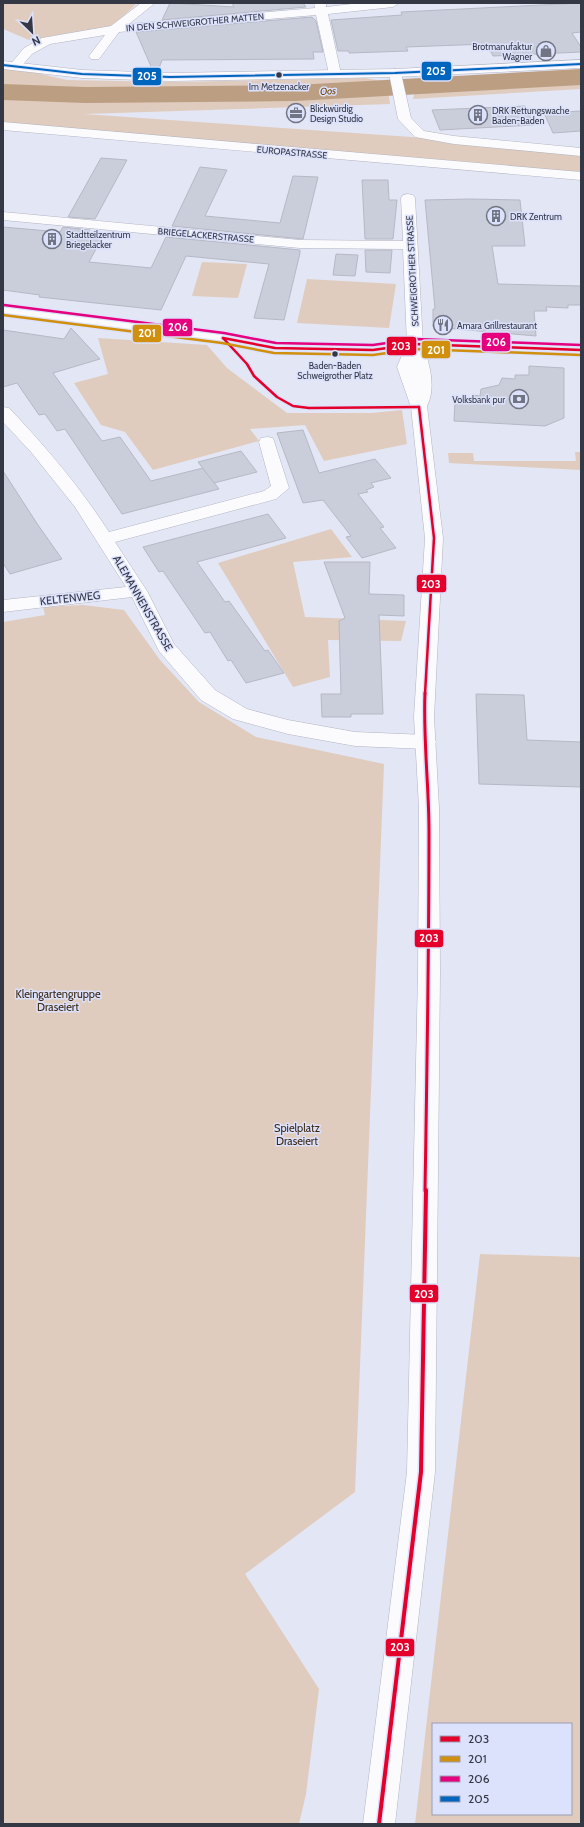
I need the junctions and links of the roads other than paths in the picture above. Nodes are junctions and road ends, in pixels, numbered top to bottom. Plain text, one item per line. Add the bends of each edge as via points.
1 (149, 3) edge
2 (393, 3) edge
3 (321, 7) edge
4 (115, 30) junction
5 (95, 56) dead end
6 (581, 64) edge
7 (9, 65) edge
8 (334, 74) junction
9 (397, 82) junction
10 (3, 126) edge
11 (3, 138) edge
12 (581, 152) edge
13 (581, 176) edge
14 (581, 186) edge
15 (408, 198) dead end
16 (3, 216) edge
17 (410, 246) junction
18 (3, 310) edge
19 (415, 344) junction
20 (581, 350) edge
21 (3, 412) edge
22 (267, 442) dead end
23 (105, 538) junction
24 (138, 591) junction
25 (3, 606) edge
26 (426, 742) junction
27 (379, 1824) edge

1 - 4 street
2 - 3 street, IN DEN SCHWEIGROTHER MATTEN
3 - 4 street, IN DEN SCHWEIGROTHER MATTEN
3 - 8 street
4 - 5 street
4 - 7 street, IN DEN SCHWEIGROTHER MATTEN via 46,41
6 - 9 street
7 - 8 street via 82,74 127,76
8 - 9 street
9 - 12 street via 405,119 420,134 454,140
10 - 13 street, EUROPASTRASSE
11 - 14 street, EUROPASTRASSE
15 - 17 street, SCHWEIGROTHER STRASSE
16 - 17 street, BRIEGELACKERSTRASSE via 300,244
17 - 19 street, SCHWEIGROTHER STRASSE
18 - 19 street via 223,338 275,348 373,350
19 - 20 street
19 - 26 street, SCHWEIGROTHER STRASSE via 424,368 419,407 434,538 424,717
21 - 23 street, ALEMANNENSTRASSE via 37,448 82,504
22 - 23 street via 280,488 270,495
23 - 24 street, ALEMANNENSTRASSE
24 - 25 street, KELTENWEG
24 - 26 street, ALEMANNENSTRASSE via 166,647 208,695 240,714 288,727 355,739
26 - 27 street, SCHWEIGROTHER STRASSE via 429,808 429,974 421,1472

